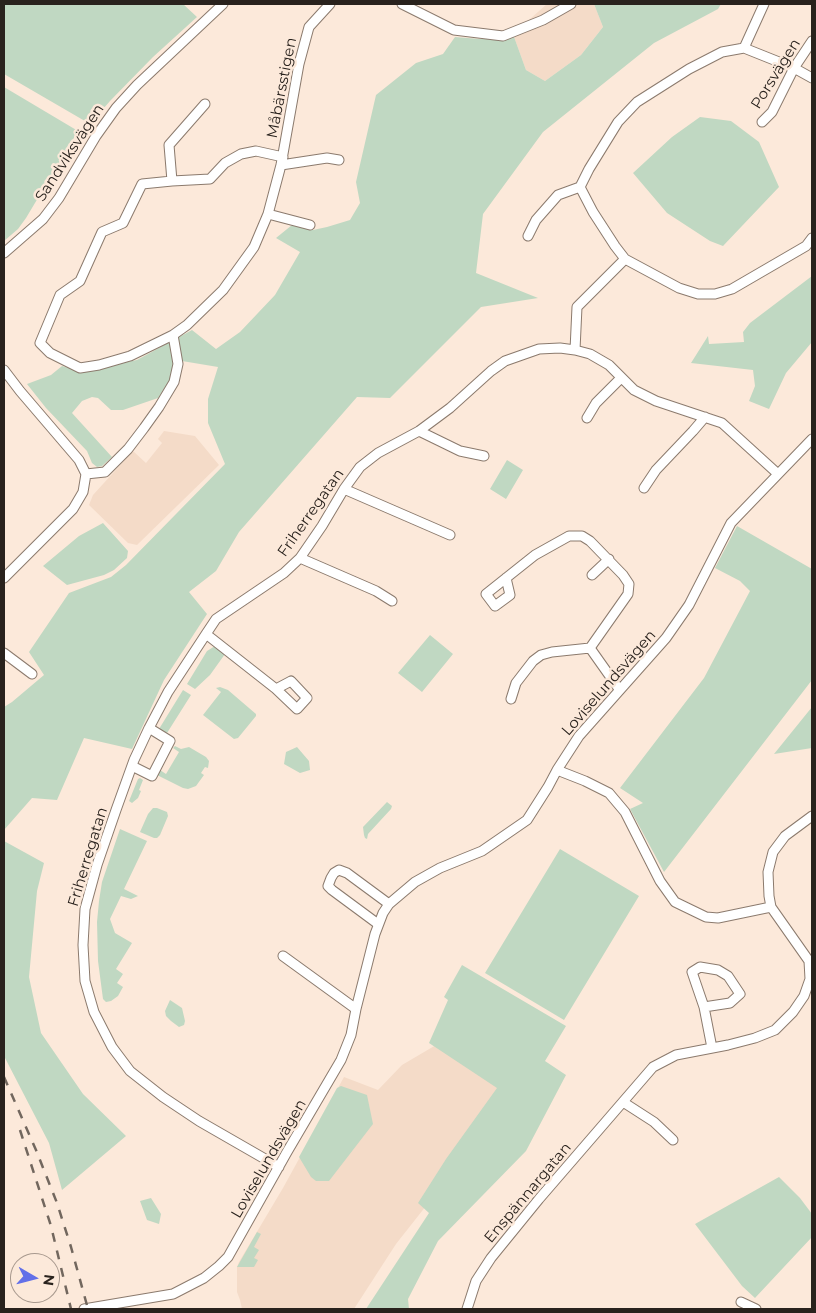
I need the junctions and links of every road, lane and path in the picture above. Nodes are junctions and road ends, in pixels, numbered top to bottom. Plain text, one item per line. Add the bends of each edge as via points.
1 (223, 4) edge
2 (330, 4) edge
3 (402, 4) edge
4 (571, 4) edge
5 (764, 4) edge
6 (812, 41) edge
7 (744, 48) junction
8 (794, 68) junction
9 (812, 78) edge
10 (205, 104) dead end
11 (762, 122) dead end
12 (339, 160) dead end
13 (282, 161) junction
14 (172, 182) junction
15 (580, 187) junction
16 (268, 214) junction
17 (310, 225) dead end
18 (528, 236) dead end
19 (812, 238) edge
20 (4, 253) edge
21 (625, 259) junction
22 (174, 335) junction
23 (575, 350) junction
24 (4, 370) edge
25 (621, 378) junction
26 (705, 417) junction
27 (586, 418) dead end
28 (418, 430) junction
29 (812, 439) edge
30 (484, 456) dead end
31 (86, 474) junction
32 (778, 474) junction
33 (644, 488) dead end
34 (344, 489) junction
35 (450, 535) dead end
36 (300, 558) junction
37 (608, 559) junction
38 (592, 576) dead end
39 (4, 578) edge
40 (506, 578) dead end
41 (392, 601) dead end
42 (206, 634) junction
43 (590, 648) junction
44 (4, 653) edge
45 (32, 674) dead end
46 (276, 689) dead end
47 (619, 690) junction
48 (511, 699) dead end
49 (149, 728) junction
50 (132, 766) junction
51 (557, 770) junction
52 (812, 816) edge
53 (389, 904) junction
54 (771, 907) junction
55 (378, 924) junction
56 (283, 956) dead end
57 (704, 1007) junction
58 (356, 1010) junction
59 (712, 1048) junction
60 (623, 1102) junction
61 (674, 1140) dead end
62 (278, 1166) junction
63 (741, 1302) dead end
64 (84, 1309) edge
65 (467, 1309) edge
66 (756, 1309) edge

1 - 20 street, Sandviksvägen via 116,108 43,219
2 - 13 street, Måbärsstigen via 309,27
3 - 4 street via 454,30 503,36 544,20
5 - 7 street
6 - 8 street, Porsvägen
7 - 8 street
7 - 15 street via 722,52 637,102 618,122
8 - 9 street
8 - 11 street, Porsvägen via 772,112
10 - 14 street via 169,145
12 - 13 street
13 - 14 street, Måbärsstigen via 256,151 241,154 225,163 210,179
13 - 16 street, Måbärsstigen
14 - 22 street, Måbärsstigen via 142,184 124,223 102,232 80,281 60,295 40,343 50,353 80,368 130,356
15 - 18 street via 558,194 536,220
15 - 21 street
16 - 17 street
16 - 22 street, Måbärsstigen via 254,247 223,290
19 - 21 street via 806,246 732,289 715,294 698,294 679,288
21 - 23 street via 577,307
22 - 31 street via 178,364 174,382 159,407 128,449 105,472
23 - 25 street, Friherregatan via 609,365
23 - 28 street, Friherregatan via 539,349 505,361 450,408
24 - 31 street via 79,460
25 - 26 street, Friherregatan via 634,390 656,401
25 - 27 street via 596,402
26 - 32 street, Friherregatan via 722,423
26 - 33 street via 656,470
28 - 30 street via 460,451
28 - 34 street, Friherregatan via 378,452 360,467
29 - 32 street, Loviselundsvägen
31 - 39 street via 83,492 74,509
32 - 47 street, Loviselundsvägen via 730,523 689,605 666,638
34 - 35 street
34 - 36 street, Friherregatan
36 - 41 street
36 - 42 street, Friherregatan via 284,574 216,619
37 - 38 street
37 - 40 street via 582,536 569,536 534,555
37 - 43 street via 629,584 628,594
42 - 46 street
42 - 49 street, Friherregatan
43 - 47 street
43 - 48 street via 552,652 533,660 516,683
44 - 45 street
47 - 51 street, Loviselundsvägen via 579,736
49 - 50 street, Friherregatan
49 - 50 street via 170,741 152,776
50 - 62 street, Friherregatan via 97,865 85,910 86,981 94,1012 112,1048 130,1071 163,1098
51 - 53 street, Loviselundsvägen via 527,820 482,851 415,882
51 - 54 street via 609,793 625,812 660,881 675,902 706,917 718,918
52 - 54 street via 786,836 774,852 768,872
53 - 55 street, Loviselundsvägen
53 - 55 street via 347,872 339,870 331,878 328,886 332,890
54 - 59 street, Enspännargatan via 809,961 810,979 804,996 794,1012 775,1030
55 - 58 street, Loviselundsvägen
56 - 58 street
57 - 57 street via 730,1003 740,994 728,976 718,970 700,967 692,972
57 - 59 street
58 - 62 street, Loviselundsvägen via 341,1060
59 - 60 street, Enspännargatan via 676,1054 653,1067
60 - 61 street
60 - 65 street, Enspännargatan via 491,1258 476,1281
62 - 64 street, Loviselundsvägen via 228,1256 204,1278 173,1294
63 - 66 street

